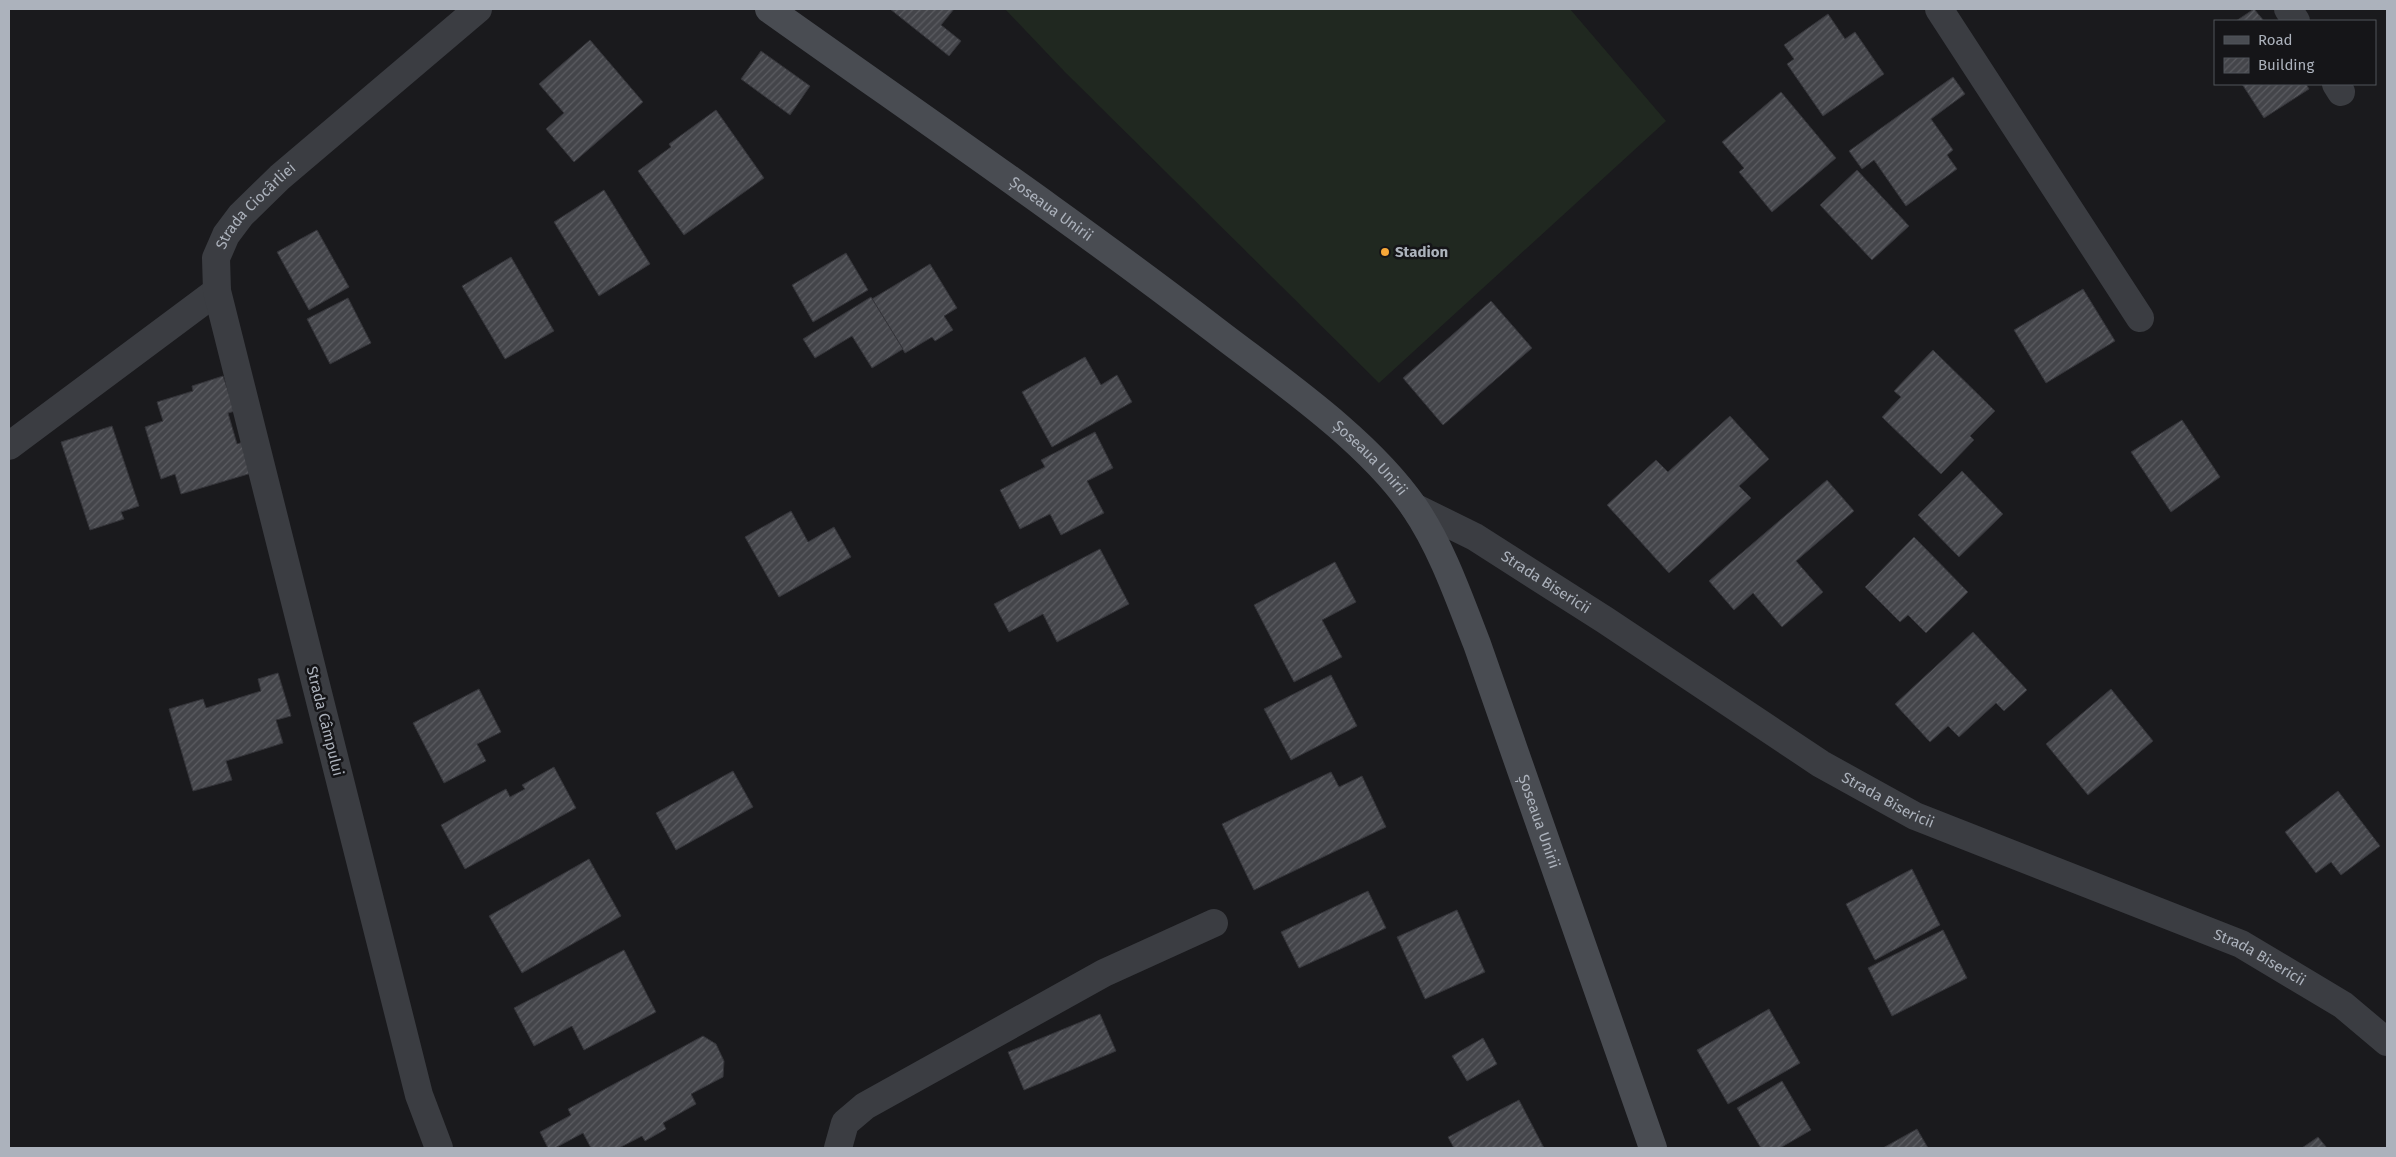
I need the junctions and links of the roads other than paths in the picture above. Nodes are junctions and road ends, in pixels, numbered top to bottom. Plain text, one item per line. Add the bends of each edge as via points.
1 (478, 9) edge
2 (769, 9) edge
3 (1939, 9) edge
4 (2288, 9) edge
5 (2295, 20) edge
6 (217, 291) junction
7 (2140, 318) dead end
8 (9, 446) edge
9 (1414, 507) junction
10 (1214, 923) dead end
11 (2387, 1042) edge
12 (439, 1148) edge
13 (838, 1148) edge
14 (1653, 1148) edge

1 - 6 street, Strada Ciocârliei via 280,177 241,215 226,235 216,258
2 - 9 main road, Șoseaua Unirii via 1149,280 1286,384 1374,461
3 - 7 street
4 - 5 street
6 - 8 street
6 - 12 street, Strada Câmpului via 419,1095
9 - 11 street, Strada Bisericii via 1475,537 1858,786 1915,816 2241,944 2342,1005
9 - 14 main road, Șoseaua Unirii via 1449,572 1477,644
10 - 13 street via 1104,972 865,1106 845,1123

